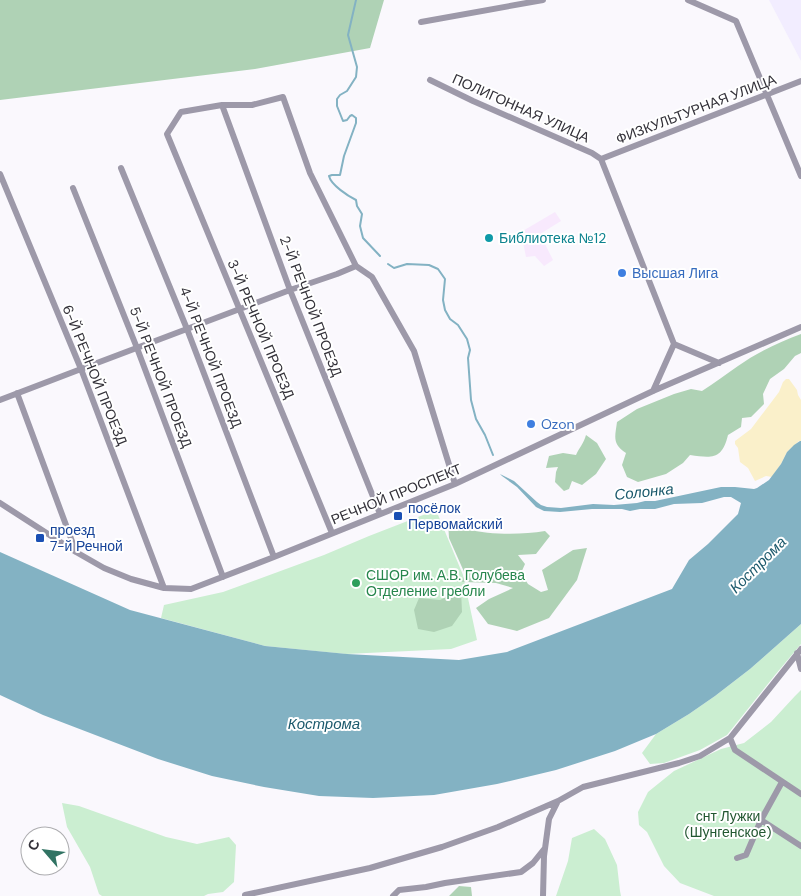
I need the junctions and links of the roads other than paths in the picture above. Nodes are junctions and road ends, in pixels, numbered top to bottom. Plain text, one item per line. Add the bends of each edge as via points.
1 (543, 0) edge
2 (688, 0) edge
3 (421, 22) dead end
4 (430, 80) dead end
5 (801, 81) edge
6 (768, 94) junction
7 (222, 105) junction
8 (601, 159) junction
9 (121, 168) dead end
10 (0, 174) edge
11 (801, 176) edge
12 (73, 188) dead end
13 (356, 266) junction
14 (290, 290) junction
15 (240, 309) junction
16 (801, 327) edge
17 (187, 329) junction
18 (674, 344) junction
19 (137, 348) junction
20 (719, 363) junction
21 (80, 369) junction
22 (653, 391) junction
23 (17, 393) junction
24 (0, 399) edge
25 (455, 484) junction
26 (0, 503) edge
27 (380, 514) junction
28 (332, 533) junction
29 (76, 552) junction
30 (274, 557) junction
31 (223, 577) junction
32 (164, 588) junction
33 (799, 651) edge
34 (801, 669) edge
35 (730, 738) junction
36 (782, 782) junction
37 (801, 794) edge
38 (558, 801) junction
39 (762, 820) junction
40 (801, 846) edge
41 (546, 847) junction
42 (737, 858) dead end
43 (245, 895) edge
44 (393, 896) edge
45 (543, 896) edge

1 - 3 street
2 - 6 street via 736,21
4 - 8 street, ПОЛИГОННАЯ УЛИЦА
5 - 6 street, ФИЗКУЛЬТУРНАЯ УЛИЦА
6 - 8 street, ФИЗКУЛЬТУРНАЯ УЛИЦА
6 - 11 street
7 - 13 street via 252,105 283,97 310,173
7 - 14 street, 2-Й РЕЧНОЙ ПРОЕЗД
7 - 15 street, 3-Й РЕЧНОЙ ПРОЕЗД via 181,112 167,134
8 - 18 street
9 - 17 street, 4-Й РЕЧНОЙ ПРОЕЗД
10 - 21 street, 6-Й РЕЧНОЙ ПРОЕЗД
12 - 19 street, 5-Й РЕЧНОЙ ПРОЕЗД
13 - 14 street
13 - 25 street via 372,277 414,351
14 - 15 street
14 - 27 street, 2-Й РЕЧНОЙ ПРОЕЗД
15 - 17 street
15 - 28 street, 3-Й РЕЧНОЙ ПРОЕЗД
16 - 20 street, РЕЧНОЙ ПРОСПЕКТ
17 - 19 street
17 - 30 street, 4-Й РЕЧНОЙ ПРОЕЗД
18 - 20 street
18 - 22 street
19 - 21 street
19 - 31 street, 5-Й РЕЧНОЙ ПРОЕЗД
20 - 22 street, РЕЧНОЙ ПРОСПЕКТ
21 - 23 street
21 - 32 street, 6-Й РЕЧНОЙ ПРОЕЗД
22 - 25 street, РЕЧНОЙ ПРОСПЕКТ
23 - 24 street
23 - 29 street
25 - 27 street, РЕЧНОЙ ПРОСПЕКТ
26 - 29 street, РЕЧНОЙ ПРОСПЕКТ
27 - 28 street, РЕЧНОЙ ПРОСПЕКТ
28 - 30 street, РЕЧНОЙ ПРОСПЕКТ
29 - 32 street, РЕЧНОЙ ПРОСПЕКТ via 104,568
30 - 31 street, РЕЧНОЙ ПРОСПЕКТ
31 - 32 street, РЕЧНОЙ ПРОСПЕКТ via 191,589
33 - 34 street
33 - 35 street
35 - 36 street via 735,750
35 - 38 street via 700,756 583,787
36 - 37 street
36 - 39 street
38 - 41 street via 549,819
38 - 43 street via 498,827 370,868
39 - 40 street
39 - 42 street via 746,855
41 - 44 street via 522,872 399,890
41 - 45 street

